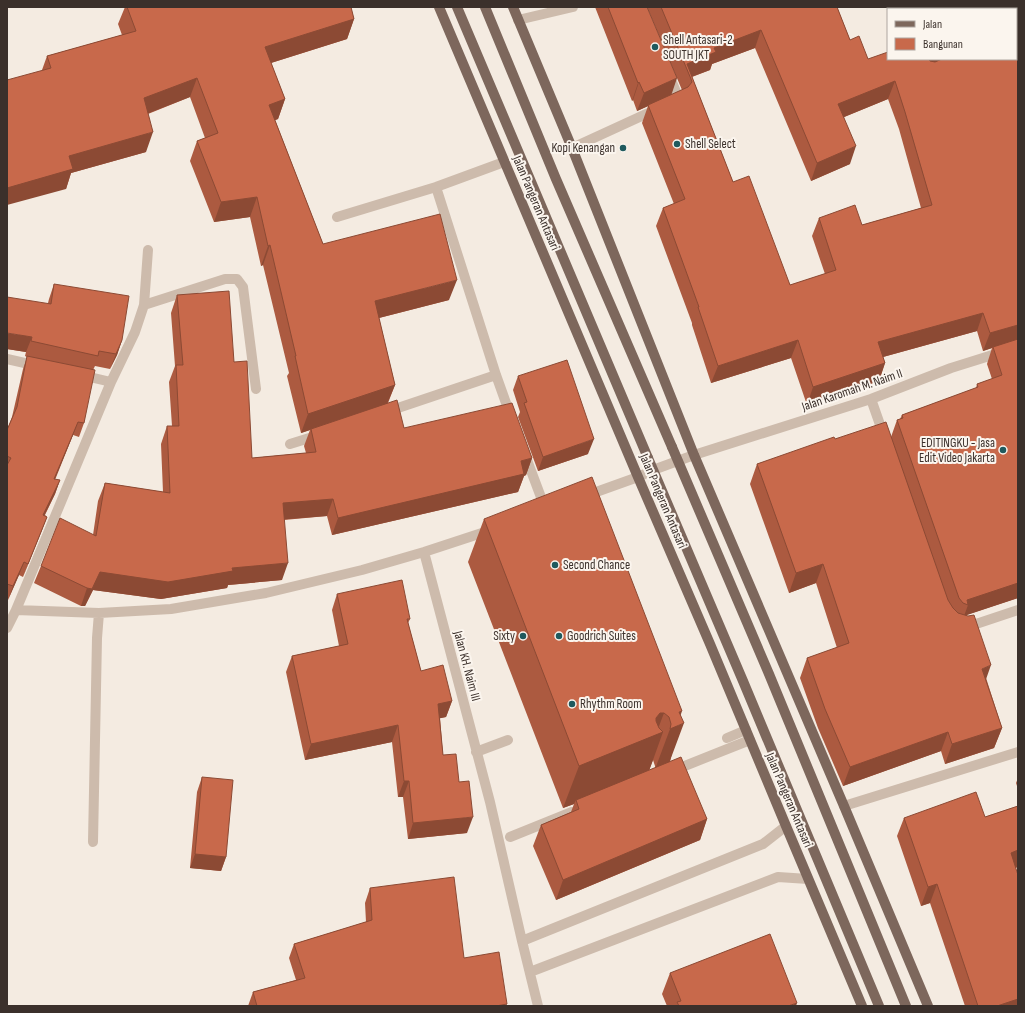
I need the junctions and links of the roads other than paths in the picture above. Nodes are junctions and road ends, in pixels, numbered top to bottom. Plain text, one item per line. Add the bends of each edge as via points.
1 (439, 7) edge
2 (457, 7) edge
3 (485, 7) edge
4 (513, 7) edge
5 (573, 7) edge
6 (518, 20) junction
7 (664, 64) edge
8 (572, 148) junction
9 (504, 162) junction
10 (436, 187) junction
11 (337, 217) dead end
12 (148, 250) dead end
13 (144, 305) junction
14 (1018, 347) edge
15 (7, 359) edge
16 (44, 367) edge
17 (74, 374) edge
18 (496, 375) junction
19 (110, 382) junction
20 (256, 389) dead end
21 (871, 399) junction
22 (378, 415) edge
23 (514, 425) edge
24 (327, 432) edge
25 (520, 440) edge
26 (290, 444) dead end
27 (886, 444) edge
28 (694, 455) junction
29 (638, 478) junction
30 (576, 500) edge
31 (546, 511) edge
32 (503, 526) edge
33 (424, 552) junction
34 (16, 610) junction
35 (1018, 610) edge
36 (99, 613) junction
37 (7, 628) edge
38 (956, 628) edge
39 (746, 730) junction
40 (727, 738) dead end
41 (508, 740) dead end
42 (750, 740) junction
43 (476, 752) junction
44 (1018, 752) edge
45 (663, 775) edge
46 (844, 806) junction
47 (583, 808) edge
48 (786, 826) junction
49 (510, 837) dead end
50 (93, 842) dead end
51 (808, 879) junction
52 (522, 941) junction
53 (530, 972) junction
54 (538, 1006) edge
55 (862, 1006) edge
56 (879, 1006) edge
57 (906, 1006) edge
58 (928, 1006) edge

1 - 9 main road, Jalan Pangeran Antasari
2 - 56 main road, bridge
3 - 57 main road, bridge via 556,179 769,674
4 - 6 main road
5 - 6 street
6 - 8 main road
7 - 8 street via 679,99
8 - 28 main road
9 - 10 street
9 - 29 main road, Jalan Pangeran Antasari
10 - 11 street
10 - 18 street
12 - 13 street
13 - 19 street via 135,332
13 - 20 street via 225,279 237,279 243,287
14 - 21 street, Jalan Karomah M. Naim II via 951,368
15 - 16 street
17 - 19 street
18 - 22 street
18 - 23 street
19 - 34 street
21 - 27 street
21 - 28 street, Jalan Karomah M. Naim II
24 - 26 street
25 - 31 street
28 - 29 street, Jalan Karomah M. Naim II
28 - 46 main road
29 - 30 street
29 - 39 main road, Jalan Pangeran Antasari
32 - 33 street
33 - 36 street via 266,593 171,609
33 - 43 street, Jalan KH. Naim III
34 - 36 street
34 - 37 street
35 - 38 street
36 - 50 street
39 - 40 street
39 - 42 main road, Jalan Pangeran Antasari
41 - 43 street
42 - 45 street
42 - 48 main road, Jalan Pangeran Antasari
43 - 52 street, Jalan KH. Naim III via 500,841
44 - 46 street
46 - 58 main road
47 - 49 street
48 - 51 main road, Jalan Pangeran Antasari
48 - 52 street via 763,844
51 - 53 street via 778,877
51 - 55 main road, Jalan Pangeran Antasari
52 - 53 street, Jalan KH. Naim III
53 - 54 street, Jalan KH. Naim III

